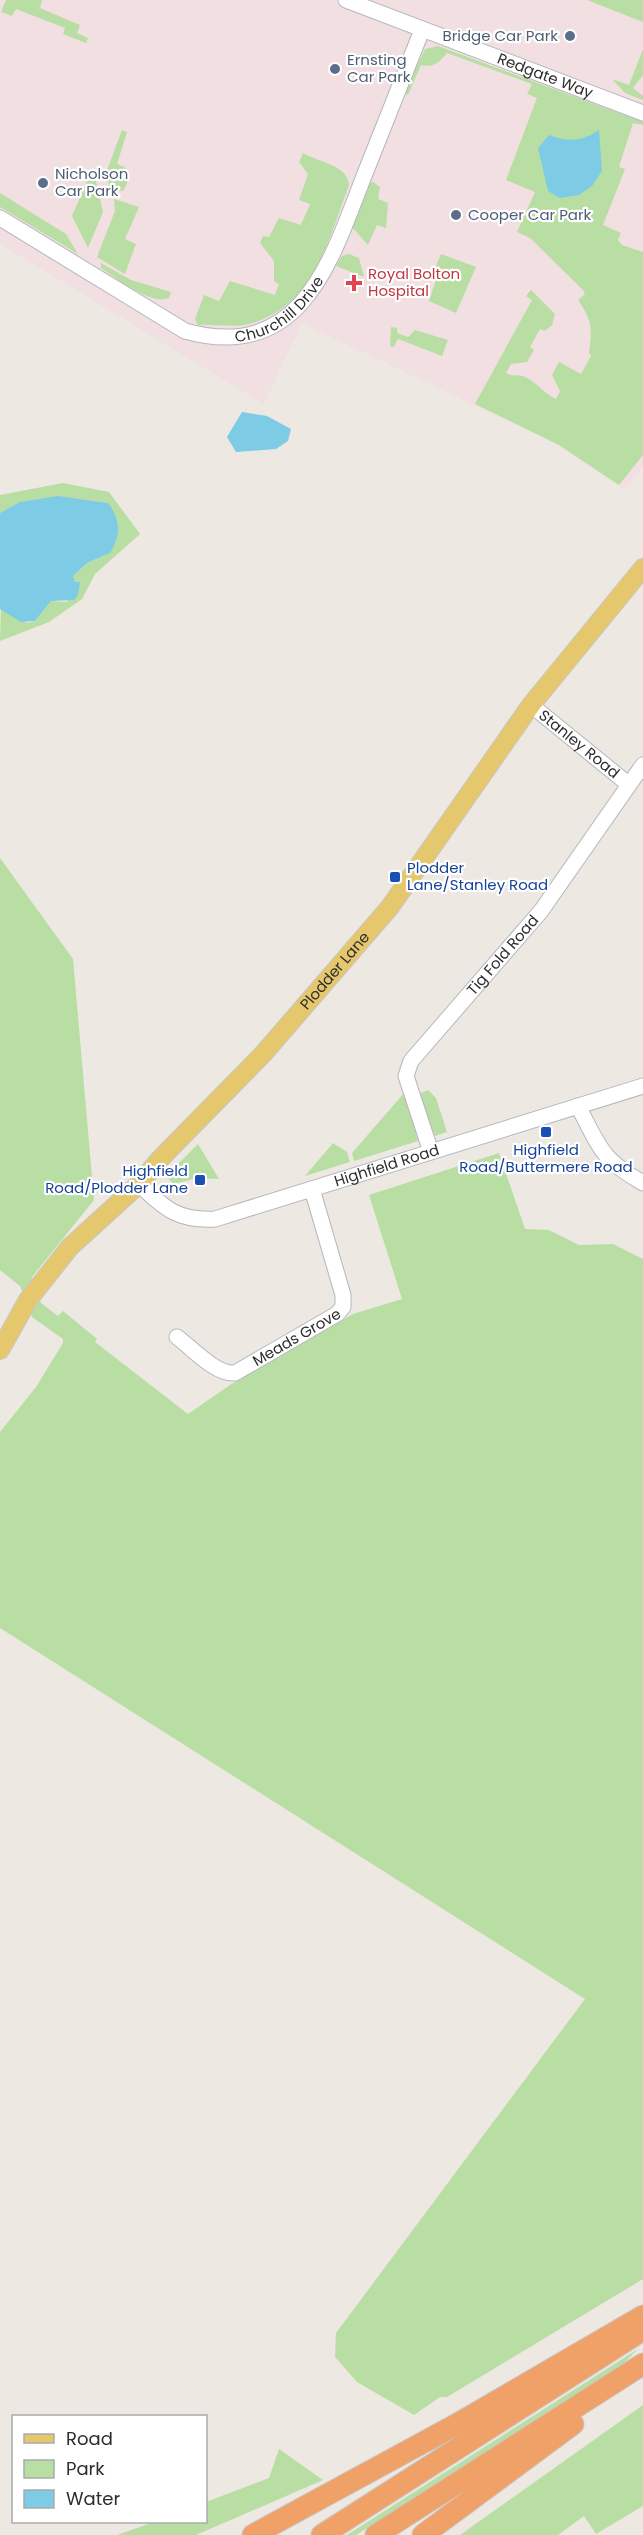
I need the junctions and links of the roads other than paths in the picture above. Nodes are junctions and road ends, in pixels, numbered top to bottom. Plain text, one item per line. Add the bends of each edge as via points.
1 (346, 0) edge
2 (422, 30) junction
3 (643, 113) edge
4 (0, 218) edge
5 (643, 568) edge
6 (531, 705) junction
7 (643, 765) edge
8 (628, 784) junction
9 (643, 1086) edge
10 (578, 1106) junction
11 (431, 1152) junction
12 (643, 1182) edge
13 (139, 1184) junction
14 (312, 1190) junction
15 (177, 1337) dead end
16 (0, 1350) edge
17 (643, 2316) edge
18 (643, 2330) edge
19 (643, 2364) edge
20 (643, 2372) edge
21 (253, 2535) edge
22 (322, 2535) edge
23 (376, 2535) edge
24 (423, 2535) edge

1 - 2 street, Redgate Way
2 - 3 street, Redgate Way
2 - 4 street, Churchill Drive via 331,260 309,296 265,328 226,338 185,331
5 - 6 main road, Plodder Lane
6 - 8 street, Stanley Road
6 - 13 main road, Plodder Lane via 390,907 271,1045
7 - 8 street, Tig Fold Road
8 - 11 street, Tig Fold Road via 541,912 411,1061 406,1076
9 - 10 street, Highfield Road
10 - 11 street, Highfield Road
10 - 12 street via 603,1154 614,1166
11 - 14 street, Highfield Road
13 - 14 street, Highfield Road via 168,1210 198,1220 216,1219
13 - 16 main road, Plodder Lane via 64,1253 28,1300
14 - 15 street, Meads Grove via 343,1295 343,1307 337,1314 235,1373 219,1369
17 - 21 highway via 459,2423
18 - 22 highway
19 - 23 highway
20 - 24 highway

